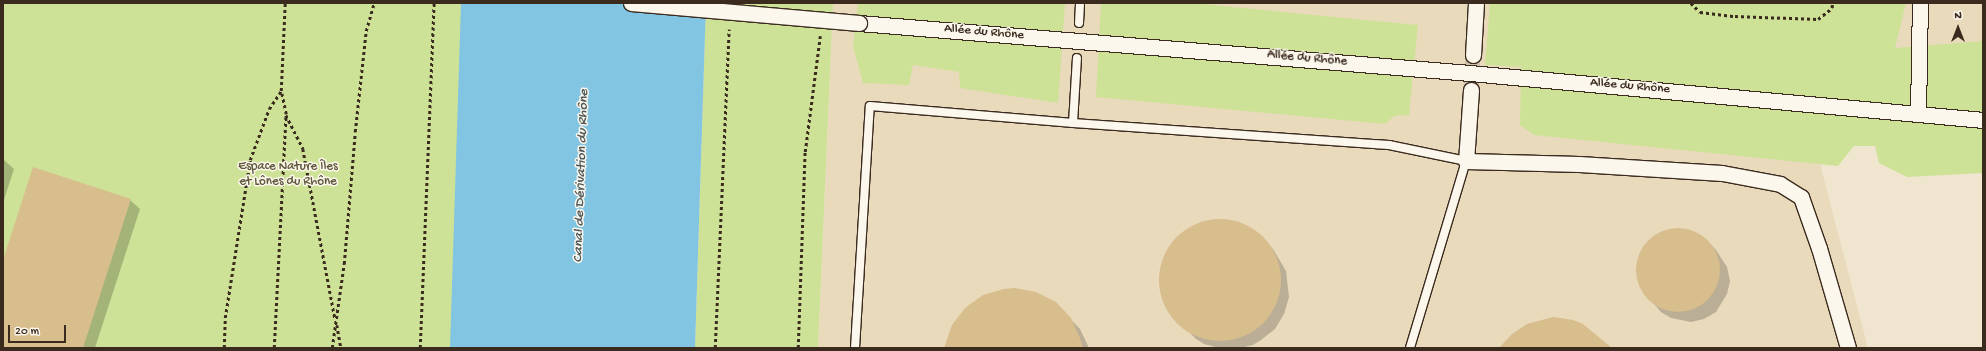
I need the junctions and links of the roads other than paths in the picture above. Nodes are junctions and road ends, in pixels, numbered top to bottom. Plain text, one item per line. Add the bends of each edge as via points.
1 (631, 3) edge
2 (1080, 3) edge
3 (1476, 3) edge
4 (1920, 3) edge
5 (1079, 24) dead end
6 (1473, 55) tunnel mouth
7 (1077, 58) dead end
8 (1471, 90) tunnel mouth
9 (1918, 114) junction
10 (1983, 120) edge
11 (1073, 123) junction
12 (1466, 161) junction
13 (855, 348) edge
14 (1410, 348) edge
15 (1848, 348) edge

1 - 9 street, Allée du Rhône, bridge via 1470,72
2 - 5 lane
3 - 6 street
4 - 9 street
7 - 11 lane
8 - 12 street
9 - 10 street, Allée du Rhône
11 - 12 lane via 1389,145
11 - 13 lane via 870,106
12 - 14 lane
12 - 15 street via 1579,164 1722,173 1780,184 1801,197 1819,248

